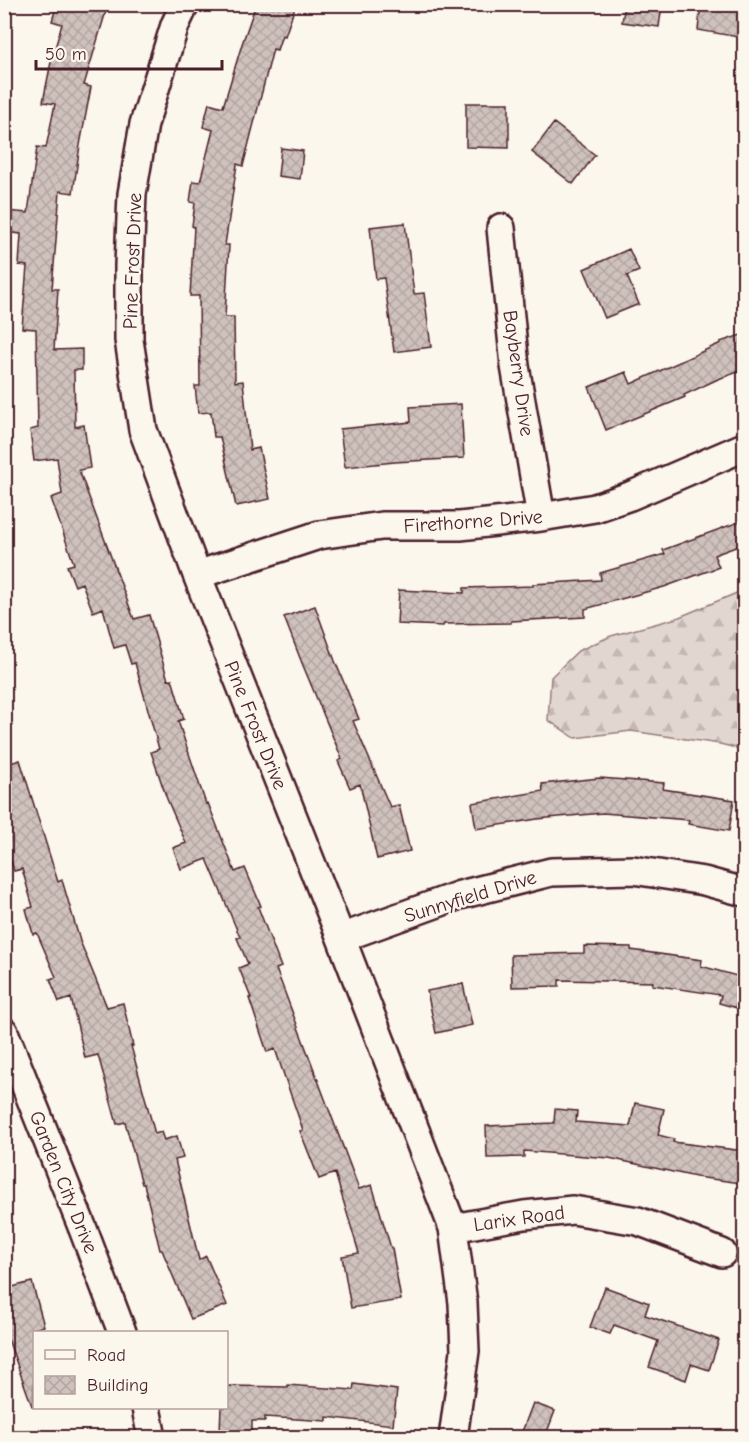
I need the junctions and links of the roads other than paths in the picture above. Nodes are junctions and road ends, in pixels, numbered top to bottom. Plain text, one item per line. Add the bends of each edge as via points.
1 (185, 4) edge
2 (501, 228) dead end
3 (744, 447) edge
4 (541, 517) junction
5 (197, 575) junction
6 (744, 892) edge
7 (341, 938) junction
8 (4, 1032) edge
9 (453, 1228) junction
10 (722, 1253) dead end
11 (122, 1331) edge
12 (146, 1409) edge
13 (152, 1437) edge
14 (453, 1437) edge

1 - 5 street, Pine Frost Drive via 144,124 132,194 129,340 143,430
2 - 4 street, Bayberry Drive via 515,366
3 - 4 street, Firethorne Drive via 630,496 595,508
4 - 5 street, Firethorne Drive via 460,525 382,526 319,535
5 - 7 street, Pine Frost Drive
6 - 7 street, Sunnyfield Drive via 704,881 633,870 552,873 460,895
7 - 9 street, Pine Frost Drive
8 - 11 street, Garden City Drive
9 - 10 street, Larix Road via 573,1210 638,1221
9 - 14 street, Pine Frost Drive via 465,1351
12 - 13 street

